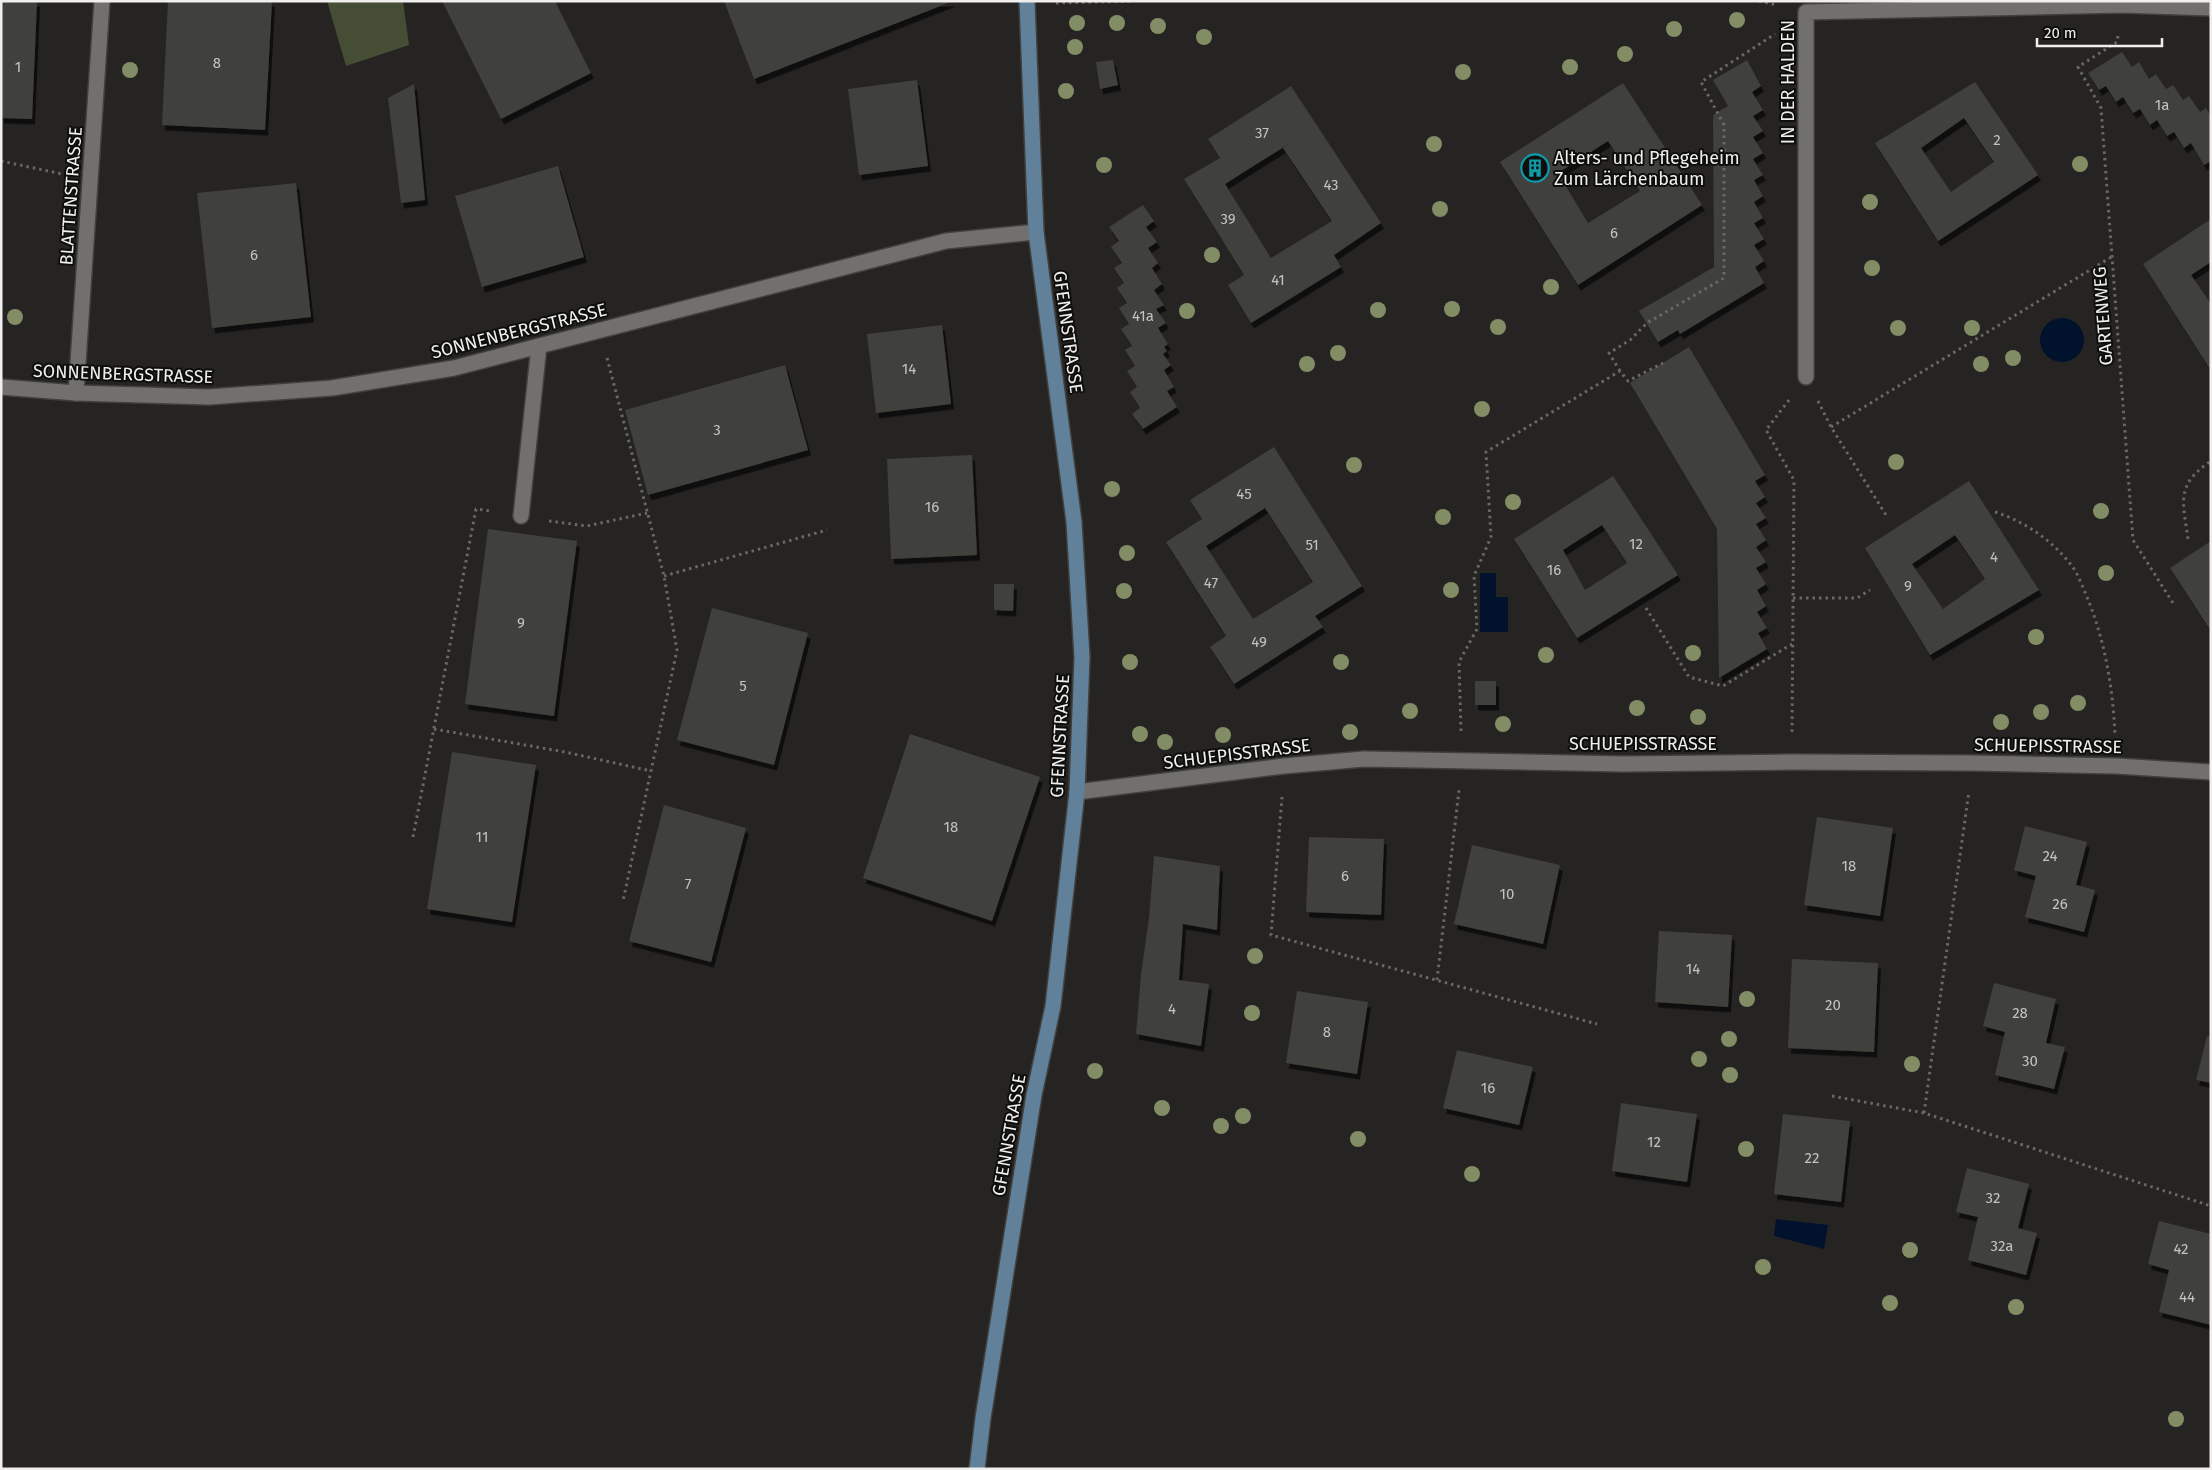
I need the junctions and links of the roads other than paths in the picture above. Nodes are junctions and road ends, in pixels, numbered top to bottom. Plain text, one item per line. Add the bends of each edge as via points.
1 (102, 1) edge
2 (1027, 3) edge
3 (2211, 8) edge
4 (1036, 232) junction
5 (538, 346) junction
6 (1806, 377) road end
7 (1, 387) edge
8 (76, 393) junction
9 (521, 516) road end
10 (2211, 772) edge
11 (1077, 792) junction
12 (977, 1469) edge

1 - 8 street, BLATTENSTRASSE
2 - 4 street, GFENNSTRASSE
3 - 6 street, IN DER HALDEN via 2121,5 1806,12
4 - 5 street, SONNENBERGSTRASSE via 946,241
4 - 11 street, GFENNSTRASSE via 1074,522 1082,657
5 - 8 street, SONNENBERGSTRASSE via 454,368 332,388 209,397
5 - 9 street
7 - 8 street, SONNENBERGSTRASSE
10 - 11 street, SCHUEPISSTRASSE via 1972,763 1624,764 1364,759
11 - 12 street, GFENNSTRASSE via 1053,1006 1032,1105

